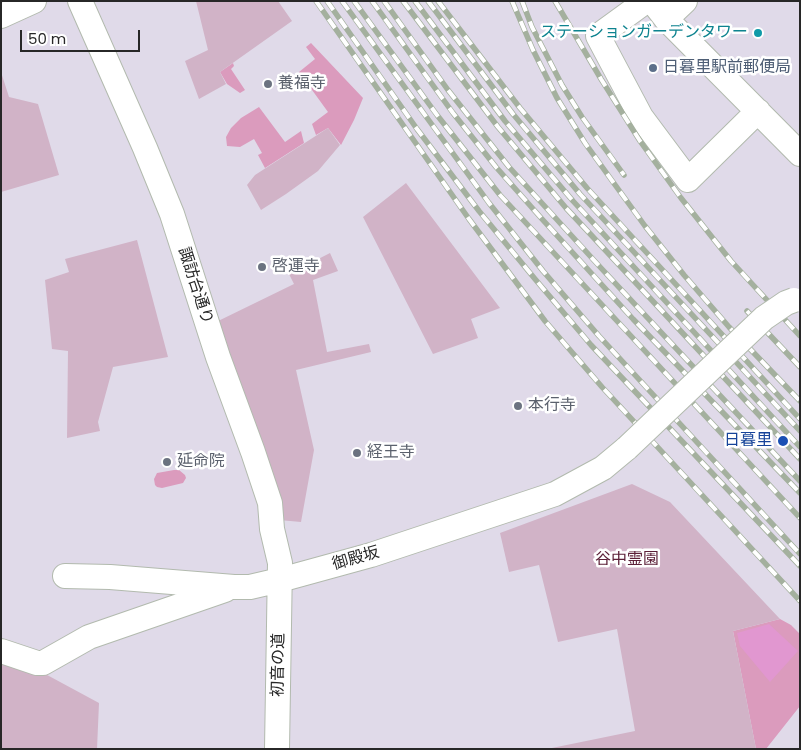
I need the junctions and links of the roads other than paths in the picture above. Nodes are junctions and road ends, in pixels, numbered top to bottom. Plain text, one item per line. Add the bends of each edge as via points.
1 (34, 1) edge
2 (80, 1) edge
3 (646, 1) edge
4 (685, 1) edge
5 (659, 10) edge
6 (1, 16) edge
7 (758, 111) junction
8 (795, 138) edge
9 (794, 300) dead end
10 (65, 576) dead end
11 (280, 580) junction
12 (234, 588) junction
13 (1, 651) edge
14 (277, 749) edge

1 - 6 street
2 - 11 street, 諏訪台通り via 172,214 270,503
3 - 7 street via 598,36 641,117 688,180
4 - 5 street
5 - 7 street
7 - 8 street
9 - 11 street, 御殿坂, bridge via 764,318 603,468 555,494 371,555
10 - 12 street, 御殿坂
11 - 12 street, 御殿坂
11 - 14 street, 初音の道
12 - 13 street via 89,637 43,663

